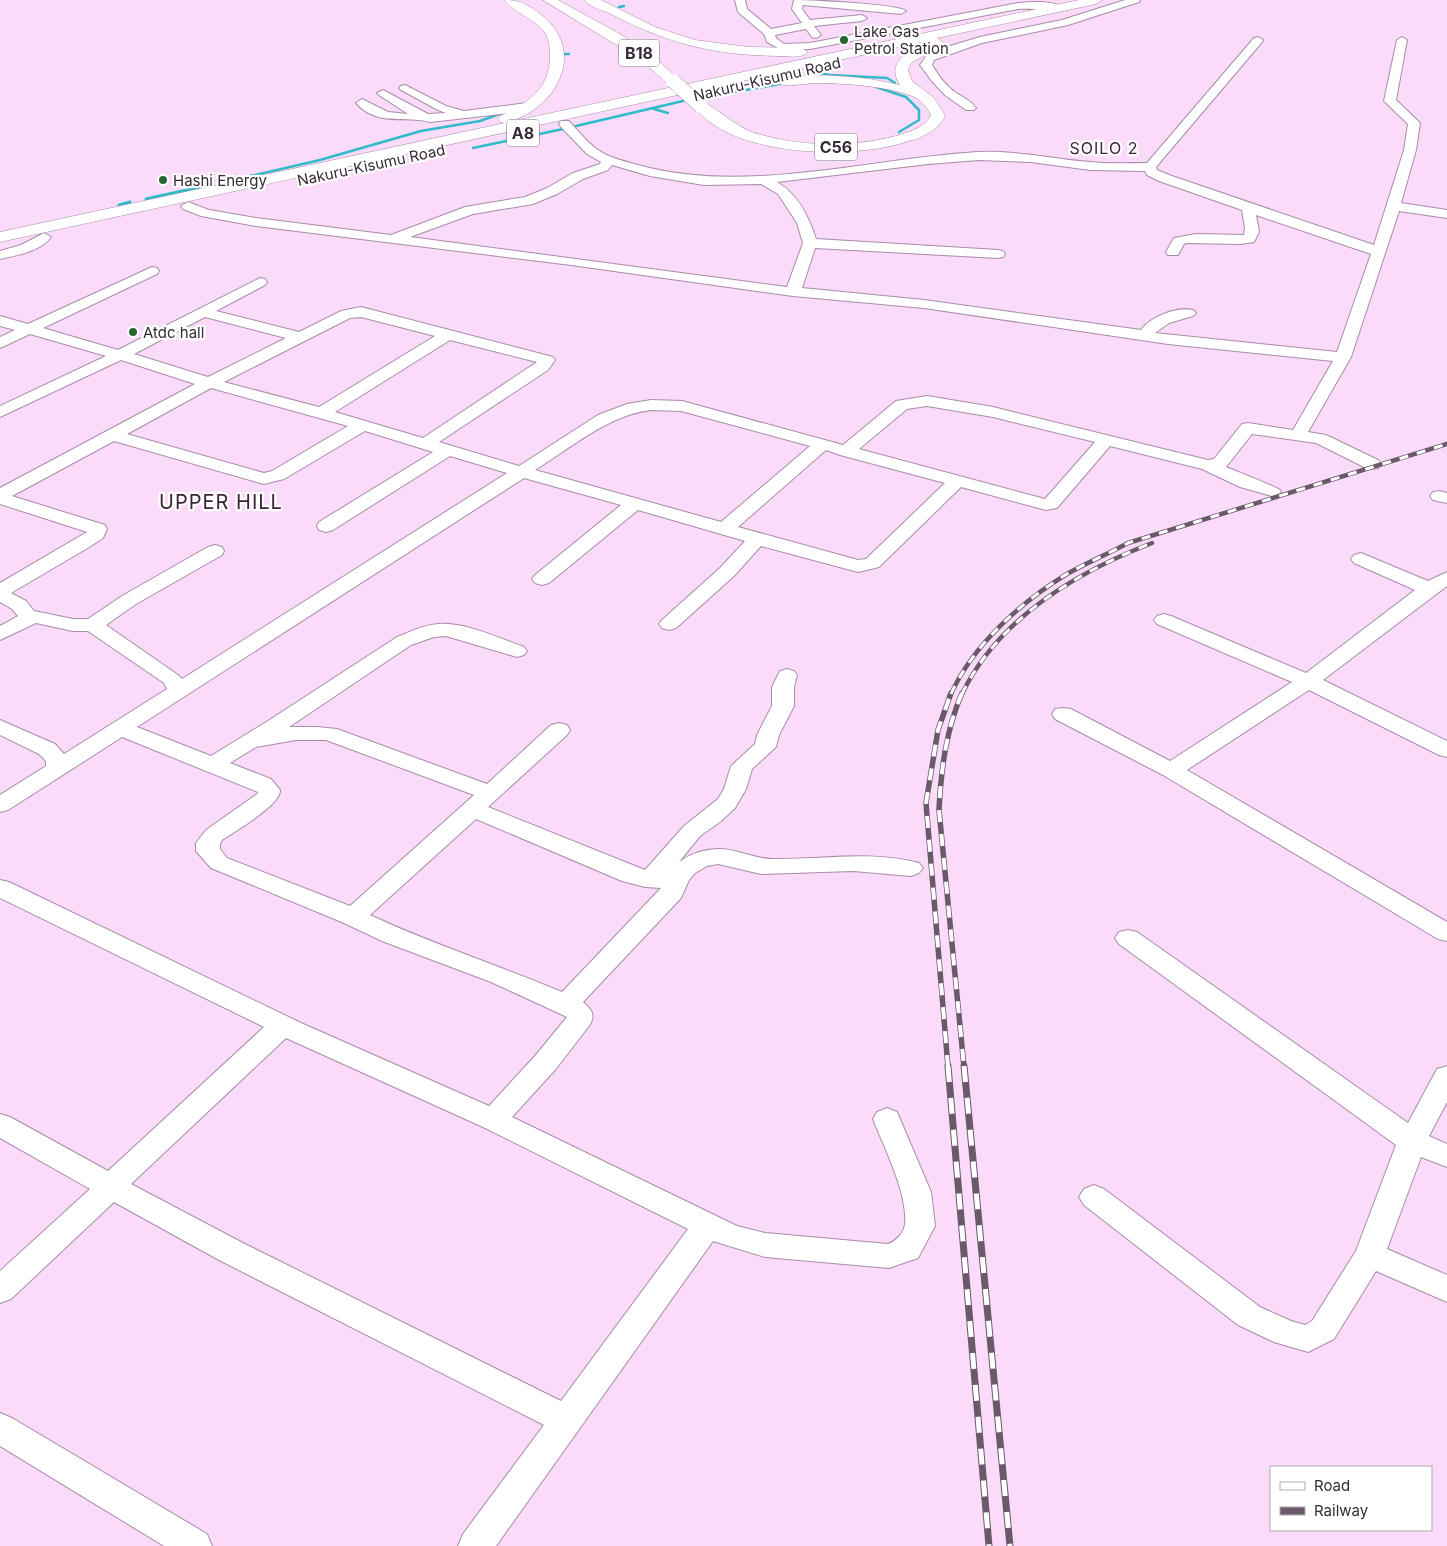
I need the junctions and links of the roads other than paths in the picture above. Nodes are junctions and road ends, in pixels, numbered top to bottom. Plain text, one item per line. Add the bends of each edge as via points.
1 (510, 0) edge
2 (549, 0) edge
3 (560, 0) edge
4 (590, 0) edge
5 (740, 0) edge
6 (1096, 0) edge
7 (1135, 0) edge
8 (1052, 10) junction
9 (901, 11) dead end
10 (869, 19) dead end
11 (883, 20) dead end
12 (808, 24) junction
13 (603, 29) junction
14 (769, 33) junction
15 (888, 38) junction
16 (940, 40) junction
17 (1258, 40) dead end
18 (1402, 40) dead end
19 (823, 44) junction
20 (734, 86) junction
21 (405, 88) dead end
22 (383, 93) dead end
23 (916, 93) junction
24 (418, 95) junction
25 (397, 100) junction
26 (362, 103) dead end
27 (701, 106) joint
28 (528, 107) junction
29 (970, 108) dead end
30 (471, 114) junction
31 (420, 116) junction
32 (566, 124) junction
33 (423, 145) junction
34 (609, 161) junction
35 (1150, 166) junction
36 (803, 176) junction
37 (764, 180) junction
38 (789, 198) junction
39 (188, 206) junction
40 (1248, 206) junction
41 (1394, 206) junction
42 (1447, 214) edge
43 (0, 237) edge
44 (44, 237) junction
45 (389, 240) junction
46 (810, 243) junction
47 (0, 246) edge
48 (1172, 252) dead end
49 (1380, 252) junction
50 (998, 254) dead end
51 (0, 255) edge
52 (152, 271) dead end
53 (260, 282) dead end
54 (795, 286) junction
55 (204, 312) junction
56 (1188, 313) dead end
57 (0, 321) edge
58 (30, 330) junction
59 (449, 334) junction
60 (301, 336) junction
61 (1145, 336) junction
62 (0, 343) edge
63 (120, 355) junction
64 (1343, 357) junction
65 (210, 384) junction
66 (0, 412) edge
67 (321, 412) junction
68 (363, 425) junction
69 (114, 435) junction
70 (1298, 436) junction
71 (1106, 440) junction
72 (427, 443) junction
73 (822, 445) junction
74 (448, 450) junction
75 (846, 451) junction
76 (1372, 464) dead end
77 (1208, 465) junction
78 (521, 472) junction
79 (957, 481) junction
80 (1272, 491) dead end
81 (0, 497) edge
82 (635, 503) junction
83 (326, 526) dead end
84 (724, 529) junction
85 (757, 539) junction
86 (215, 551) dead end
87 (1361, 559) dead end
88 (1447, 578) edge
89 (542, 579) dead end
90 (1429, 589) junction
91 (0, 591) edge
92 (0, 594) edge
93 (32, 616) junction
94 (1164, 620) dead end
95 (669, 624) dead end
96 (93, 625) junction
97 (0, 634) edge
98 (517, 651) dead end
99 (787, 675) dead end
100 (1308, 681) junction
101 (179, 690) junction
102 (1063, 714) dead end
103 (0, 727) edge
104 (119, 728) junction
105 (560, 730) dead end
106 (244, 744) junction
107 (1447, 750) edge
108 (212, 764) junction
109 (57, 767) junction
110 (1172, 770) junction
111 (482, 801) junction
112 (0, 805) edge
113 (911, 868) dead end
114 (645, 879) junction
115 (676, 880) junction
116 (0, 888) edge
117 (353, 917) junction
118 (1447, 933) edge
119 (1128, 938) dead end
120 (565, 1005) junction
121 (283, 1025) junction
122 (1447, 1076) edge
123 (887, 1119) dead end
124 (493, 1120) junction
125 (0, 1125) edge
126 (1412, 1141) junction
127 (1447, 1156) edge
128 (111, 1187) junction
129 (1094, 1197) dead end
130 (707, 1226) junction
131 (1370, 1254) junction
132 (1447, 1289) edge
133 (0, 1290) edge
134 (566, 1420) junction
135 (0, 1428) edge
136 (195, 1546) edge
137 (475, 1546) edge

1 - 28 highway via 548,28 557,45 551,87
2 - 13 highway, B18
3 - 13 highway, B18
4 - 15 highway via 661,34 714,47 796,52
5 - 14 street via 742,10
6 - 8 highway, A8
7 - 29 street via 1064,23 966,44 930,58 926,65 929,71 945,89
8 - 15 highway, Nakuru-Kisumu Road / A8
8 - 16 highway, Nakuru-Kisumu Road / A8
9 - 12 street via 798,1 797,9
10 - 12 street
11 - 15 street
12 - 14 street
12 - 19 street
13 - 27 highway, B18, bridge via 646,57
14 - 19 street via 779,47
15 - 19 street
15 - 33 highway, Nakuru-Kisumu Road / A8
16 - 20 highway, Nakuru-Kisumu Road / A8
16 - 23 highway via 910,57 903,65 903,79
17 - 35 street
18 - 41 street via 1390,101 1414,123
20 - 23 highway via 833,79 870,82
20 - 32 highway, Nakuru-Kisumu Road / A8
21 - 24 street
22 - 25 street
23 - 27 highway, C56 via 937,111 934,123 904,139 852,147 764,140 730,127
24 - 25 street
24 - 30 street via 442,108
25 - 31 street
26 - 31 street via 387,117
28 - 30 street
28 - 33 highway via 494,123
30 - 31 street via 440,119
32 - 34 street via 591,151
32 - 39 highway, Nakuru-Kisumu Road / A8
33 - 43 highway, Nakuru-Kisumu Road / A8
34 - 37 street via 696,180
34 - 45 street via 604,167 578,176 539,197 526,208 470,210
35 - 36 street via 1090,166 1031,158 979,156
35 - 40 street via 1152,172 1164,178
36 - 37 street
36 - 38 street via 793,183
37 - 38 street
38 - 46 street via 804,223
39 - 44 highway, Nakuru-Kisumu Road / A8
39 - 45 street via 224,218
40 - 48 street via 1252,230 1249,239 1186,239 1179,242
40 - 49 street
41 - 42 street
41 - 49 street
44 - 47 highway, Nakuru-Kisumu Road / A8
44 - 51 street via 20,251
45 - 54 street via 571,261 759,288
46 - 50 street
46 - 54 street
49 - 64 street
52 - 58 street
53 - 55 street
54 - 61 street
55 - 60 street
55 - 63 street
56 - 61 street via 1151,326
57 - 58 street
58 - 62 street
58 - 63 street
59 - 60 street via 354,312
59 - 67 street
59 - 72 street via 548,361
60 - 65 street
61 - 64 street
63 - 65 street
63 - 66 street
64 - 70 street
65 - 67 street
65 - 69 street
67 - 68 street
68 - 69 street via 278,475 264,479
68 - 72 street
69 - 81 street
70 - 76 street via 1326,441
70 - 77 street via 1248,428 1223,460
71 - 75 street via 993,412 927,401 902,406
71 - 77 street
71 - 79 street via 1049,505
72 - 74 street
73 - 75 street
73 - 78 street via 682,406 652,404 629,408 604,420
73 - 84 street
74 - 78 street
74 - 83 street
75 - 79 street
77 - 80 street
78 - 82 street
78 - 101 street
79 - 85 street via 872,563 858,566 842,563
81 - 91 street via 98,529 84,542
82 - 84 street
82 - 89 street
84 - 85 street
85 - 95 street via 727,572
86 - 96 street via 129,600
87 - 90 street
88 - 90 street
90 - 100 street
92 - 93 street
93 - 96 street via 73,625
93 - 97 street
94 - 100 street
96 - 101 street via 171,679
98 - 106 street via 439,629 423,634 404,641
99 - 114 street via 782,706 765,747 742,766 727,803 692,830 654,875
100 - 107 street
100 - 110 street
101 - 104 street
102 - 110 street
103 - 109 street via 47,749 56,760
104 - 108 street
104 - 109 street
105 - 111 street
106 - 108 street
106 - 111 street via 276,734 329,734
108 - 117 street via 262,784 269,790 265,799 214,835 208,843 212,858
109 - 112 street
110 - 118 street
111 - 114 street via 631,876
111 - 117 street
113 - 115 street via 852,863 762,866 714,856 689,865
114 - 115 street
115 - 120 street via 672,892
116 - 121 street
117 - 120 street
119 - 126 street
120 - 124 street via 580,1014 580,1018 545,1063
121 - 124 street
121 - 128 street
122 - 126 street
123 - 130 street via 916,1192 920,1226 907,1249 889,1256 765,1245
124 - 130 street
125 - 128 street
126 - 127 street
126 - 131 street
128 - 133 street
128 - 134 street via 230,1251
129 - 131 street via 1249,1316 1285,1333 1308,1339 1323,1330
130 - 134 street
131 - 132 street
134 - 137 street
135 - 136 street

